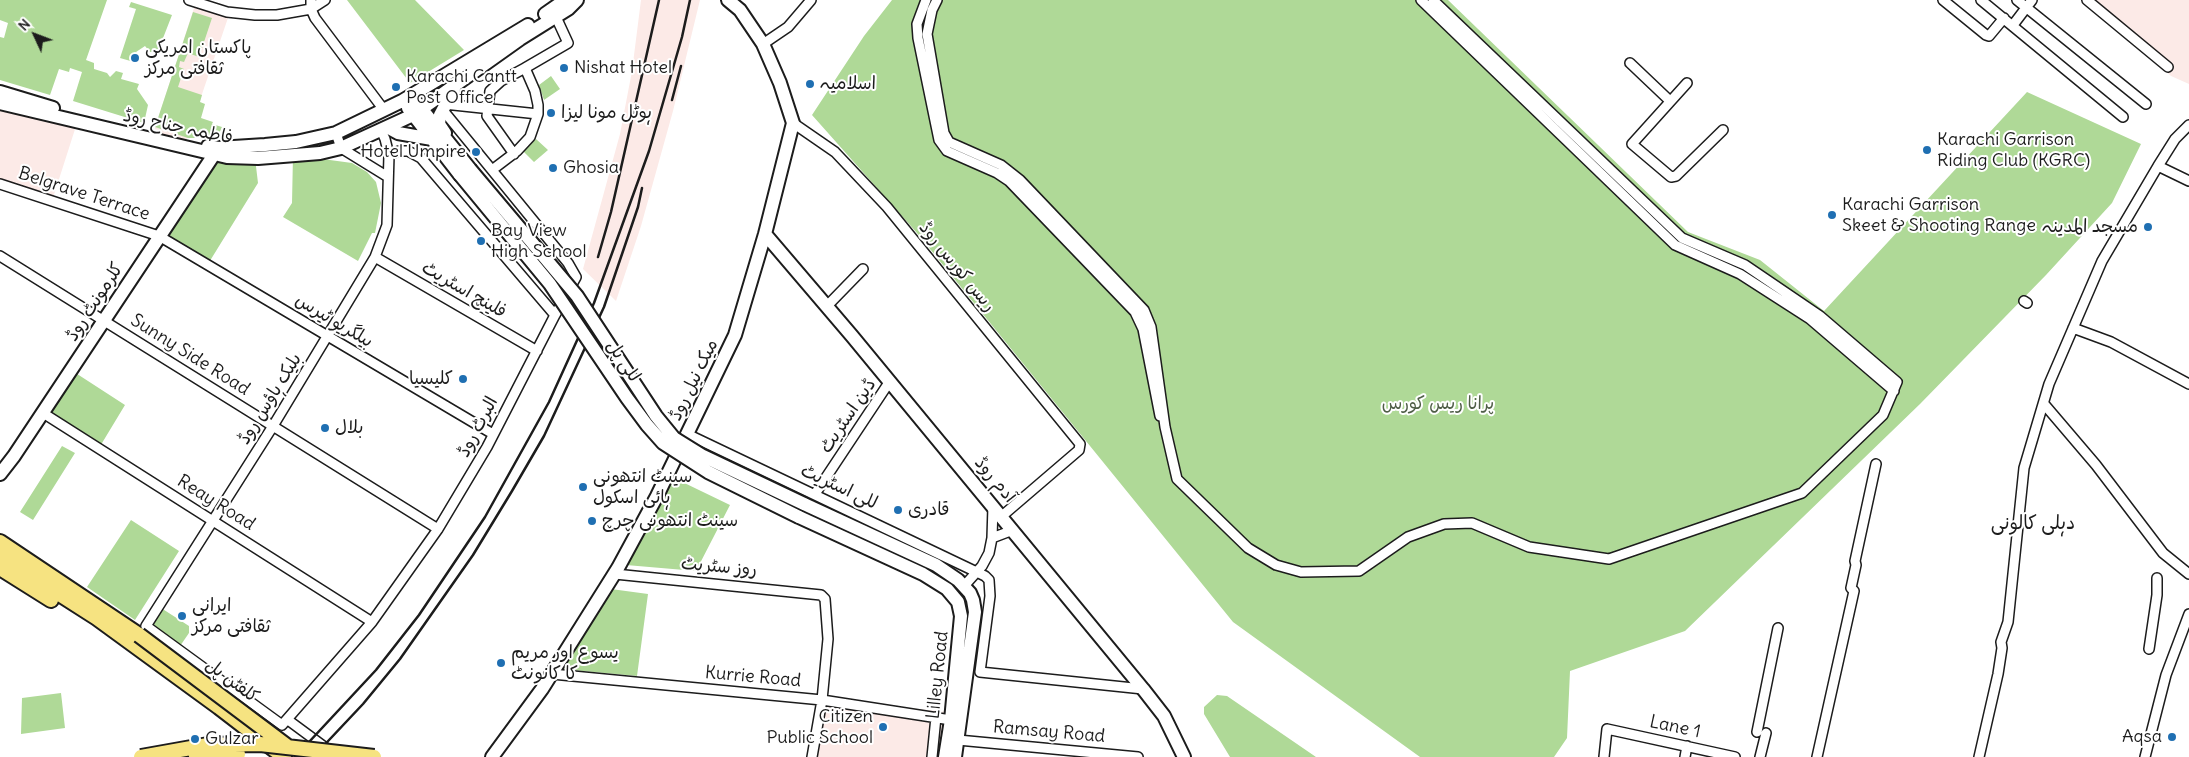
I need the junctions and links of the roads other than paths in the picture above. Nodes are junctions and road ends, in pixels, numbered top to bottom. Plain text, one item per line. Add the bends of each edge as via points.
1 (188, 0) edge
2 (325, 0) edge
3 (565, 0) edge
4 (577, 0) edge
5 (728, 0) edge
6 (811, 0) edge
7 (926, 0) edge
8 (937, 0) edge
9 (1421, 0) edge
10 (1433, 0) edge
11 (1944, 0) edge
12 (1981, 0) edge
13 (2017, 0) edge
14 (2032, 0) edge
15 (2088, 0) edge
16 (311, 4) edge
17 (2026, 8) junction
18 (556, 17) junction
19 (2004, 18) junction
20 (2013, 25) junction
21 (762, 44) junction
22 (1630, 63) dead end
23 (2168, 67) dead end
24 (525, 68) junction
25 (459, 81) junction
26 (1686, 83) dead end
27 (0, 92) edge
28 (407, 98) junction
29 (1670, 101) junction
30 (0, 103) edge
31 (2146, 104) dead end
32 (443, 106) junction
33 (488, 109) junction
34 (384, 110) junction
35 (417, 112) junction
36 (538, 114) junction
37 (2123, 117) dead end
38 (793, 123) junction
39 (2189, 125) edge
40 (384, 128) junction
41 (1723, 130) dead end
42 (336, 133) junction
43 (432, 139) junction
44 (341, 148) junction
45 (216, 152) junction
46 (389, 154) junction
47 (514, 154) junction
48 (461, 158) junction
49 (2158, 166) junction
50 (492, 170) junction
51 (465, 172) junction
52 (388, 177) junction
53 (2189, 181) edge
54 (0, 184) edge
55 (765, 234) junction
56 (159, 236) junction
57 (0, 256) edge
58 (375, 258) junction
59 (863, 268) dead end
60 (827, 306) junction
61 (555, 315) junction
62 (104, 320) junction
63 (2073, 328) junction
64 (328, 336) junction
65 (537, 351) junction
66 (890, 382) junction
67 (2189, 384) edge
68 (1894, 391) junction
69 (2044, 404) junction
70 (42, 413) junction
71 (272, 426) junction
72 (1165, 427) junction
73 (493, 434) junction
74 (687, 434) junction
75 (1876, 464) dead end
76 (0, 474) edge
77 (815, 494) junction
78 (993, 506) junction
79 (1002, 516) junction
80 (212, 520) junction
81 (438, 529) junction
82 (1013, 530) junction
83 (992, 538) junction
84 (0, 542) edge
85 (0, 556) edge
86 (0, 568) edge
87 (977, 571) junction
88 (615, 574) junction
89 (2189, 574) edge
90 (2157, 578) dead end
91 (964, 586) junction
92 (955, 597) joint
93 (2189, 614) edge
94 (372, 622) junction
95 (1778, 628) dead end
96 (136, 636) junction
97 (2149, 649) dead end
98 (552, 674) junction
99 (1144, 689) junction
100 (822, 700) junction
101 (936, 717) junction
102 (951, 720) junction
103 (285, 722) junction
104 (958, 740) junction
105 (1687, 746) junction
106 (1708, 754) edge
107 (141, 757) edge
108 (196, 757) edge
109 (284, 757) edge
110 (289, 757) edge
111 (302, 757) edge
112 (338, 757) edge
113 (374, 757) edge
114 (492, 757) edge
115 (812, 757) edge
116 (932, 757) edge
117 (945, 757) edge
118 (956, 757) edge
119 (1138, 757) edge
120 (1184, 757) edge
121 (1604, 757) edge
122 (1685, 757) edge
123 (1735, 757) edge
124 (1760, 757) edge
125 (1817, 757) edge
126 (1979, 757) edge
127 (2144, 757) edge

1 - 16 street via 226,12 255,15 277,15
2 - 16 street
3 - 28 main road, فاطمہ جناح روڈ
4 - 18 main road, فاطمہ جناح روڈ
5 - 21 main road via 740,10
6 - 21 street via 788,27
7 - 72 street via 917,24 918,38 939,140 947,151 1009,181 1135,312 1143,329 1158,412
8 - 72 street via 927,34 944,133 949,142 1000,165 1020,180 1144,310 1151,327
9 - 68 street via 1675,245 1740,274 1810,319
10 - 68 street via 1682,238 1744,264 1820,316 1897,382
11 - 19 street via 1989,36
12 - 19 street
13 - 17 street
14 - 17 street
15 - 23 street
16 - 34 street via 322,28
17 - 20 street
17 - 31 street
18 - 24 street via 568,43
18 - 25 main road, فاطمہ جناح روڈ
19 - 20 street
20 - 37 street
21 - 38 main road
22 - 29 street
24 - 33 street via 490,91
24 - 36 street via 535,91
25 - 32 main road
25 - 35 main road, فاطمہ جناح روڈ
26 - 29 street
27 - 45 main road, فاطمہ جناح روڈ
28 - 34 main road, فاطمہ جناح روڈ
28 - 35 main road
29 - 41 street via 1632,144 1671,177 1676,176
30 - 45 main road, فاطمہ جناح روڈ
32 - 33 street
32 - 48 main road via 439,124
32 - 50 street
33 - 36 street
33 - 47 street via 489,120
34 - 42 main road, فاطمہ جناح روڈ
35 - 40 main road, فاطمہ جناح روڈ
35 - 43 main road
35 - 48 main road
36 - 47 street via 530,137
38 - 55 main road, میک نیل روڈ
38 - 79 street, ریس کورس روڈ via 835,152 887,207 1080,447
39 - 49 street
40 - 43 main road
40 - 44 main road, فاطمہ جناح روڈ
40 - 46 street, بلیک ہاؤس روڈ
42 - 44 street
42 - 45 main road, فاطمہ جناح روڈ via 296,142
43 - 51 main road
44 - 45 main road, فاطمہ جناح روڈ via 258,158
44 - 52 street
45 - 56 main road, کلرمونٹ روڈ
46 - 52 street, بلیک ہاؤس روڈ
46 - 61 street via 404,151 421,158
47 - 50 street
48 - 51 main road
49 - 53 street
49 - 63 street via 2102,261
50 - 61 street, البرٹ روڈ via 575,273 576,277
51 - 91 main road, للی پل, bridge via 577,296 674,438 703,456 936,565
51 - 92 main road, للی پل, bridge via 550,284 627,398 663,443 708,472 923,574
52 - 58 street, بلیک ہاؤس روڈ via 387,225
54 - 56 street, Belgrave Terrace
55 - 60 main road, آدم روڈ
55 - 74 main road, میک نیل روڈ via 735,335
56 - 62 main road, کلرمونٹ روڈ
56 - 64 street, بیلگریو ٹیرس
57 - 62 street, Sunny Side Road
58 - 64 street, بلیک ہاؤس روڈ
58 - 65 street, فلینچ اسٹریٹ
59 - 60 street
60 - 66 main road, آدم روڈ
61 - 65 street, البرٹ روڈ
62 - 70 main road, کلرمونٹ روڈ
62 - 71 street, Sunny Side Road
63 - 67 street via 2111,342
63 - 69 street
64 - 71 street, بلیک ہاؤس روڈ
64 - 73 street, بیلگریو ٹیرس
65 - 73 street, البرٹ روڈ
66 - 77 street, ڈین اسٹریٹ
66 - 78 main road, آدم روڈ
68 - 72 street via 1883,415 1802,493 1608,560 1529,547 1472,523 1444,524 1408,537 1359,571 1301,572 1276,565 1248,548 1178,479
69 - 89 street via 2096,465 2163,553
69 - 126 street via 2024,468 2008,622 2001,642 1998,674
70 - 76 main road, کلرمونٹ روڈ
70 - 80 street, Reay Road
71 - 80 street, بلیک ہاؤس روڈ
71 - 81 street, Sunny Side Road
73 - 81 street, البرٹ روڈ
74 - 77 street, للی اسٹریٹ
74 - 88 main road, میک نیل روڈ
75 - 125 street via 1855,561 1849,617
77 - 87 street, للی اسٹریٹ
78 - 79 main road, آدم روڈ
78 - 83 street
79 - 82 main road, آدم روڈ
80 - 94 street, Reay Road
80 - 96 street, بلیک ہاؤس روڈ
81 - 94 street, البرٹ روڈ
82 - 83 street
82 - 99 main road, آدم روڈ
83 - 87 street via 986,561
84 - 96 main road
85 - 96 main road via 97,618
86 - 96 main road via 98,628
87 - 91 street
87 - 99 street via 989,580 990,586 980,672
88 - 98 main road, میک نیل روڈ
88 - 100 street, روز سٹریٹ via 821,594 828,618
90 - 97 street via 2158,595
91 - 104 main road, Lilley Road via 974,600 975,612
92 - 102 main road, Lilley Road via 961,616
93 - 127 street via 2166,675
94 - 103 street, البرٹ روڈ
95 - 124 street
96 - 103 street
96 - 109 main road, کلفٹن پل, bridge
96 - 111 main road, کلفٹن پل, bridge
98 - 100 street, Kurrie Road
98 - 114 main road, میک نیل روڈ
99 - 120 main road, آدم روڈ via 1164,716
100 - 101 street, Kurrie Road
100 - 115 street
101 - 102 street, Kurrie Road
101 - 116 street
102 - 117 main road, Lilley Road
103 - 112 street
104 - 118 main road, Lilley Road
104 - 119 street, Ramsay Road
105 - 106 street, Lane 1
105 - 121 street, Lane 1 via 1607,729
105 - 122 street
106 - 123 street, Lane 1
107 - 113 main road, bridge via 208,745 251,744
108 - 110 main road, bridge via 249,753

